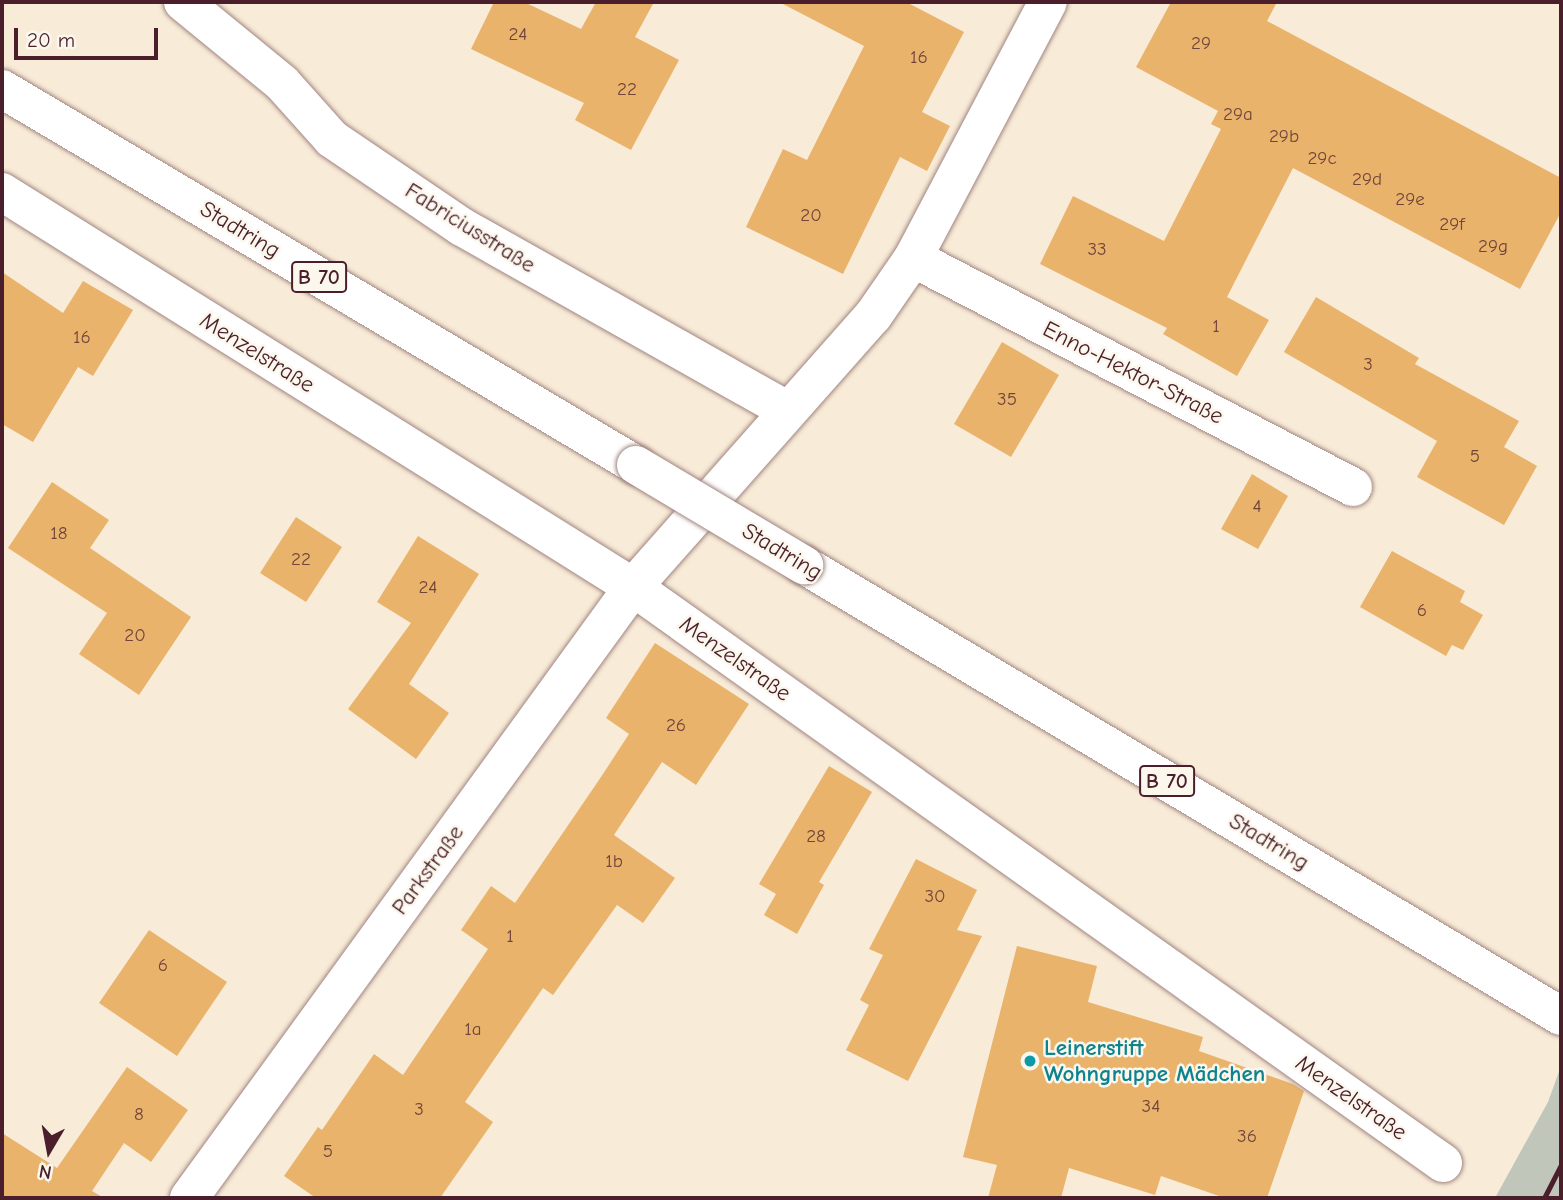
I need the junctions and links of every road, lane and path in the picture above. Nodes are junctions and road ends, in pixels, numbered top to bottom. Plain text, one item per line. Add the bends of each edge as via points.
1 (183, 2) edge
2 (1048, 2) edge
3 (2, 89) edge
4 (2, 192) edge
5 (914, 258) junction
6 (788, 411) junction
7 (1353, 487) dead end
8 (633, 587) junction
9 (1545, 1006) edge
10 (1443, 1163) dead end
11 (189, 1198) edge

1 - 6 street, Fabriciusstraße via 282,83 332,139 462,227
2 - 5 street
3 - 9 street, Stadtring / B 70, bridge
4 - 8 street, Menzelstraße
5 - 6 street via 873,316
5 - 7 street, Enno-Hektor-Straße
6 - 8 street, Parkstraße
8 - 10 street, Menzelstraße
8 - 11 street, Parkstraße

